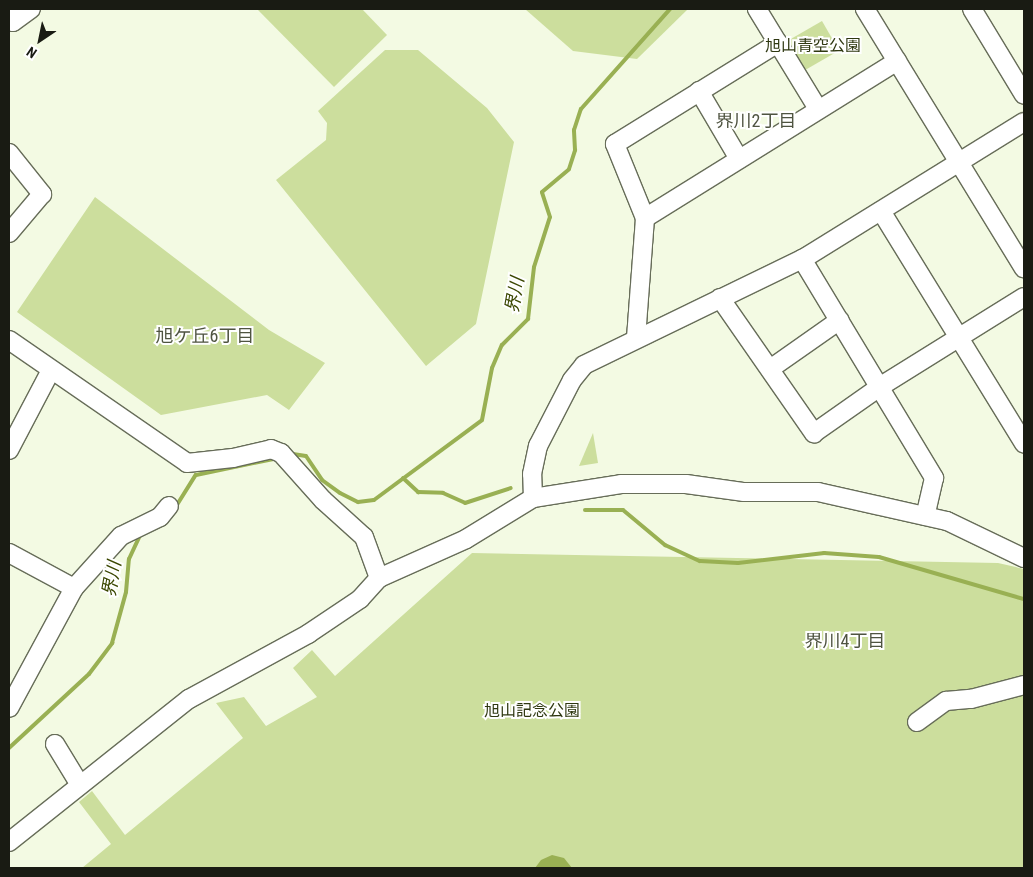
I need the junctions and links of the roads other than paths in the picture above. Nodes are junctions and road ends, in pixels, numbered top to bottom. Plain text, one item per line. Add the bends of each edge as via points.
1 (31, 9) edge
2 (757, 9) edge
3 (865, 9) edge
4 (972, 9) edge
5 (9, 16) edge
6 (778, 43) junction
7 (897, 61) junction
8 (699, 92) junction
9 (1024, 95) edge
10 (818, 109) junction
11 (1024, 122) edge
12 (9, 153) edge
13 (739, 159) junction
14 (960, 162) junction
15 (881, 211) junction
16 (645, 218) junction
17 (9, 233) edge
18 (802, 259) junction
19 (1024, 268) edge
20 (1024, 297) edge
21 (720, 298) junction
22 (840, 320) junction
23 (960, 336) junction
24 (636, 338) junction
25 (9, 340) edge
26 (770, 369) junction
27 (51, 370) junction
28 (882, 386) junction
29 (1024, 443) edge
30 (9, 450) edge
31 (533, 498) junction
32 (169, 506) dead end
33 (925, 516) junction
34 (9, 553) edge
35 (1024, 558) edge
36 (379, 578) junction
37 (74, 588) junction
38 (1024, 685) edge
39 (9, 708) edge
40 (917, 722) dead end
41 (55, 744) dead end
42 (80, 785) junction
43 (9, 842) edge

1 - 5 street via 13,22
2 - 6 street
3 - 7 street
4 - 9 street
6 - 8 street
6 - 10 street
7 - 10 street
7 - 14 street
8 - 13 street
8 - 16 street via 616,144
10 - 13 street
11 - 14 street
12 - 17 street via 42,194
13 - 16 street
14 - 15 street
14 - 19 street
15 - 18 street
15 - 23 street
16 - 24 street
18 - 21 street
18 - 22 street
20 - 23 street
21 - 24 street
21 - 26 street
22 - 26 street
22 - 28 street
23 - 28 street
23 - 29 street
24 - 31 street via 592,360 572,380 538,446 532,474
25 - 27 street
26 - 28 street via 814,433
27 - 30 street
27 - 36 street via 187,463 233,458 271,449 281,453 323,500 364,537
28 - 33 street via 934,478
31 - 33 street via 621,484 686,484 744,492 818,492
31 - 36 street via 466,539
32 - 37 street via 160,517 121,536
33 - 35 street via 969,530
34 - 37 street
36 - 42 street via 360,599 308,634 189,699
37 - 39 street
38 - 40 street via 971,699 946,701
41 - 42 street
42 - 43 street

